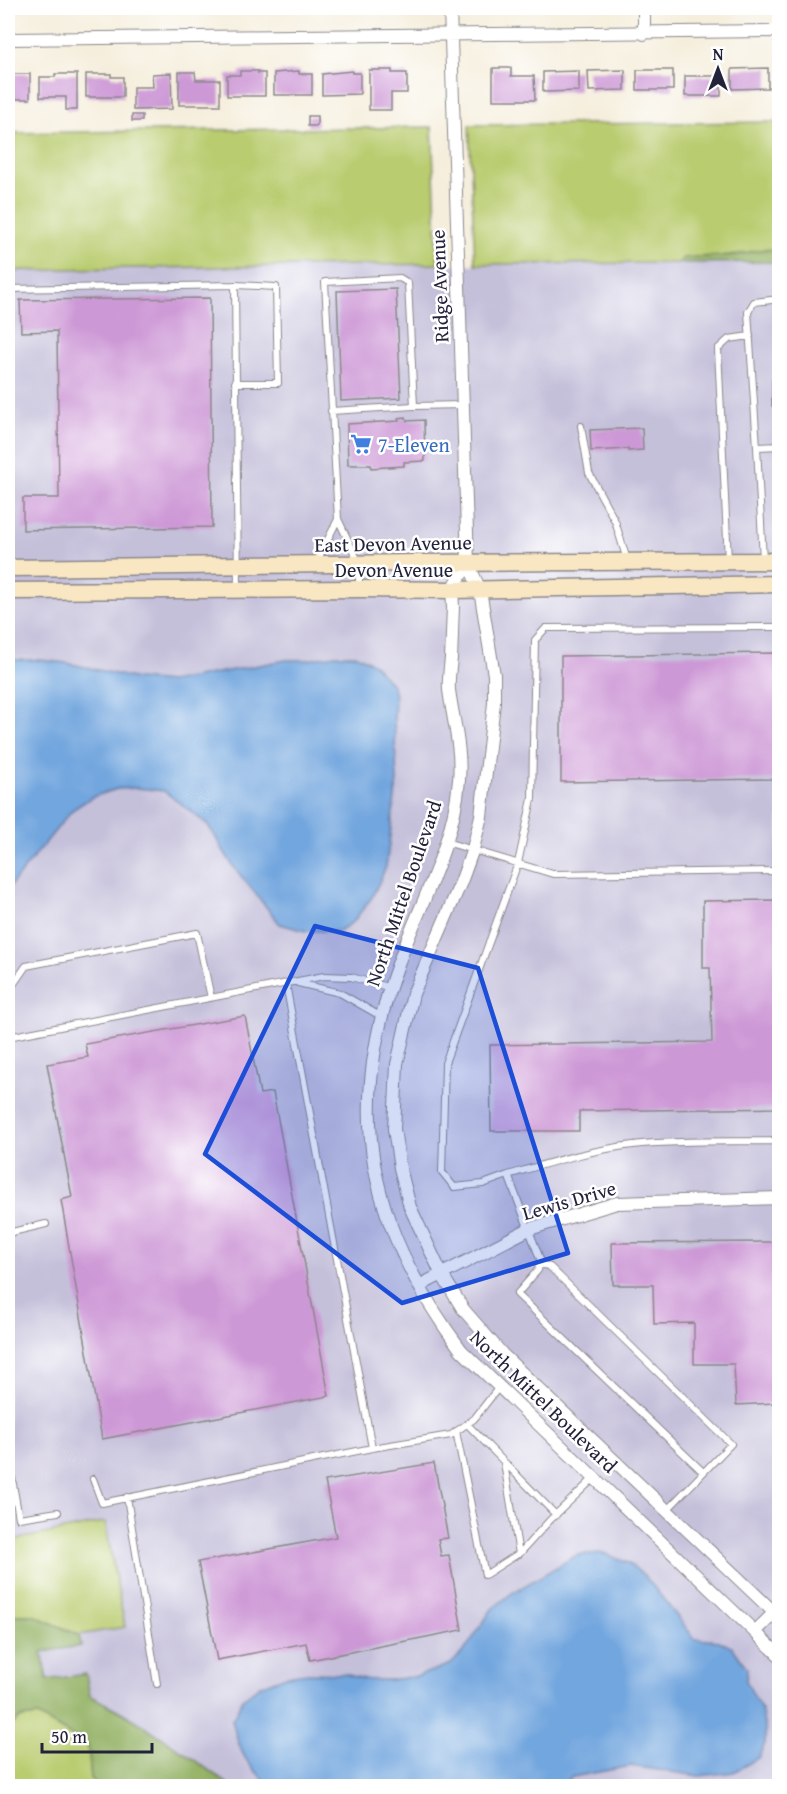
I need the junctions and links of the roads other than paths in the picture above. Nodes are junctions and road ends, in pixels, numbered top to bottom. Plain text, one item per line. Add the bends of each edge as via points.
1 (450, 8) edge
2 (644, 8) edge
3 (780, 32) edge
4 (450, 34) junction
5 (644, 34) junction
6 (8, 39) edge
7 (235, 285) junction
8 (8, 289) edge
9 (780, 299) edge
10 (750, 336) junction
11 (236, 384) junction
12 (463, 405) junction
13 (414, 406) junction
14 (331, 411) junction
15 (581, 426) dead end
16 (780, 446) edge
17 (758, 447) junction
18 (338, 519) junction
19 (728, 561) junction
20 (771, 561) edge
21 (627, 562) junction
22 (359, 563) junction
23 (468, 563) junction
24 (315, 565) junction
25 (237, 566) junction
26 (8, 568) edge
27 (780, 584) edge
28 (359, 589) junction
29 (238, 590) junction
30 (453, 590) junction
31 (480, 590) junction
32 (8, 591) edge
33 (780, 627) edge
34 (445, 842) junction
35 (473, 849) junction
36 (518, 862) junction
37 (780, 871) edge
38 (294, 982) junction
39 (286, 984) junction
40 (391, 988) junction
41 (8, 992) edge
42 (211, 998) junction
43 (382, 1017) junction
44 (8, 1037) edge
45 (780, 1142) edge
46 (508, 1175) junction
47 (780, 1198) edge
48 (46, 1224) dead end
49 (530, 1229) junction
50 (8, 1233) edge
51 (542, 1264) junction
52 (441, 1273) junction
53 (419, 1286) junction
54 (499, 1387) junction
55 (466, 1424) junction
56 (456, 1431) junction
57 (372, 1448) junction
58 (8, 1456) edge
59 (504, 1462) junction
60 (703, 1472) junction
61 (594, 1478) junction
62 (93, 1479) dead end
63 (127, 1497) junction
64 (667, 1510) junction
65 (58, 1512) dead end
66 (556, 1515) junction
67 (519, 1554) junction
68 (777, 1615) edge
69 (755, 1632) junction
70 (780, 1656) edge
71 (157, 1684) dead end

1 - 4 street, Ridge Avenue
2 - 5 street
3 - 5 street
4 - 5 street
4 - 6 street
4 - 12 street, Ridge Avenue
7 - 8 lane
7 - 11 lane
7 - 11 lane via 276,287 278,383
9 - 10 lane via 754,302 748,312
10 - 17 lane
10 - 19 lane via 729,339 718,349
11 - 25 lane
12 - 13 lane
12 - 23 street, Ridge Avenue
13 - 14 lane
13 - 14 lane via 408,283 400,278 325,282
14 - 18 lane
15 - 21 lane via 589,473 615,522
16 - 17 lane
17 - 20 lane
18 - 22 lane
18 - 24 lane
19 - 20 main road, East Devon Avenue
19 - 21 main road, East Devon Avenue
21 - 23 main road, East Devon Avenue
22 - 23 main road, East Devon Avenue
22 - 24 main road, East Devon Avenue
22 - 28 lane
23 - 30 street, North Mittel Boulevard
23 - 31 street, North Mittel Boulevard
24 - 25 main road, East Devon Avenue
25 - 26 main road, East Devon Avenue
25 - 29 lane
27 - 31 main road, Devon Avenue
28 - 29 main road, Devon Avenue
28 - 30 main road, Devon Avenue
29 - 32 main road, Devon Avenue
30 - 31 main road, Devon Avenue
30 - 34 street, North Mittel Boulevard via 448,687 459,747 459,779
31 - 35 street, North Mittel Boulevard via 494,675 494,703 481,816
33 - 36 lane via 546,628 535,640 532,799
34 - 35 lane
34 - 40 street, North Mittel Boulevard
35 - 36 lane
35 - 52 street, North Mittel Boulevard via 413,994 397,1064 394,1130 400,1168 410,1207
36 - 37 lane via 553,874
36 - 46 lane via 445,1063 442,1172 454,1187 483,1184
38 - 39 lane
38 - 40 lane via 351,976
38 - 43 lane via 340,993
39 - 42 lane
39 - 57 lane
40 - 43 street, North Mittel Boulevard
41 - 42 lane via 26,966 197,933
42 - 44 lane
43 - 53 street, North Mittel Boulevard via 369,1085 372,1150 388,1224
45 - 46 lane via 632,1145 571,1156
46 - 49 lane
47 - 49 street, Lewis Drive via 616,1203
48 - 50 lane
49 - 51 lane
49 - 52 street, Lewis Drive
51 - 60 lane via 517,1294
51 - 60 lane via 550,1267 731,1444
52 - 53 street, Lewis Drive
52 - 64 street, North Mittel Boulevard via 463,1309 502,1354
53 - 54 street, North Mittel Boulevard via 461,1350
54 - 55 lane
54 - 61 street, North Mittel Boulevard
55 - 56 lane
55 - 59 lane
56 - 57 lane via 442,1437
56 - 67 lane via 485,1575
57 - 63 lane
58 - 65 lane via 19,1518
59 - 66 lane
59 - 67 lane
60 - 64 lane
61 - 66 lane
61 - 69 street, North Mittel Boulevard
62 - 63 lane via 102,1503
63 - 71 lane
64 - 68 street, North Mittel Boulevard
66 - 67 lane
68 - 69 street
69 - 70 street, North Mittel Boulevard

